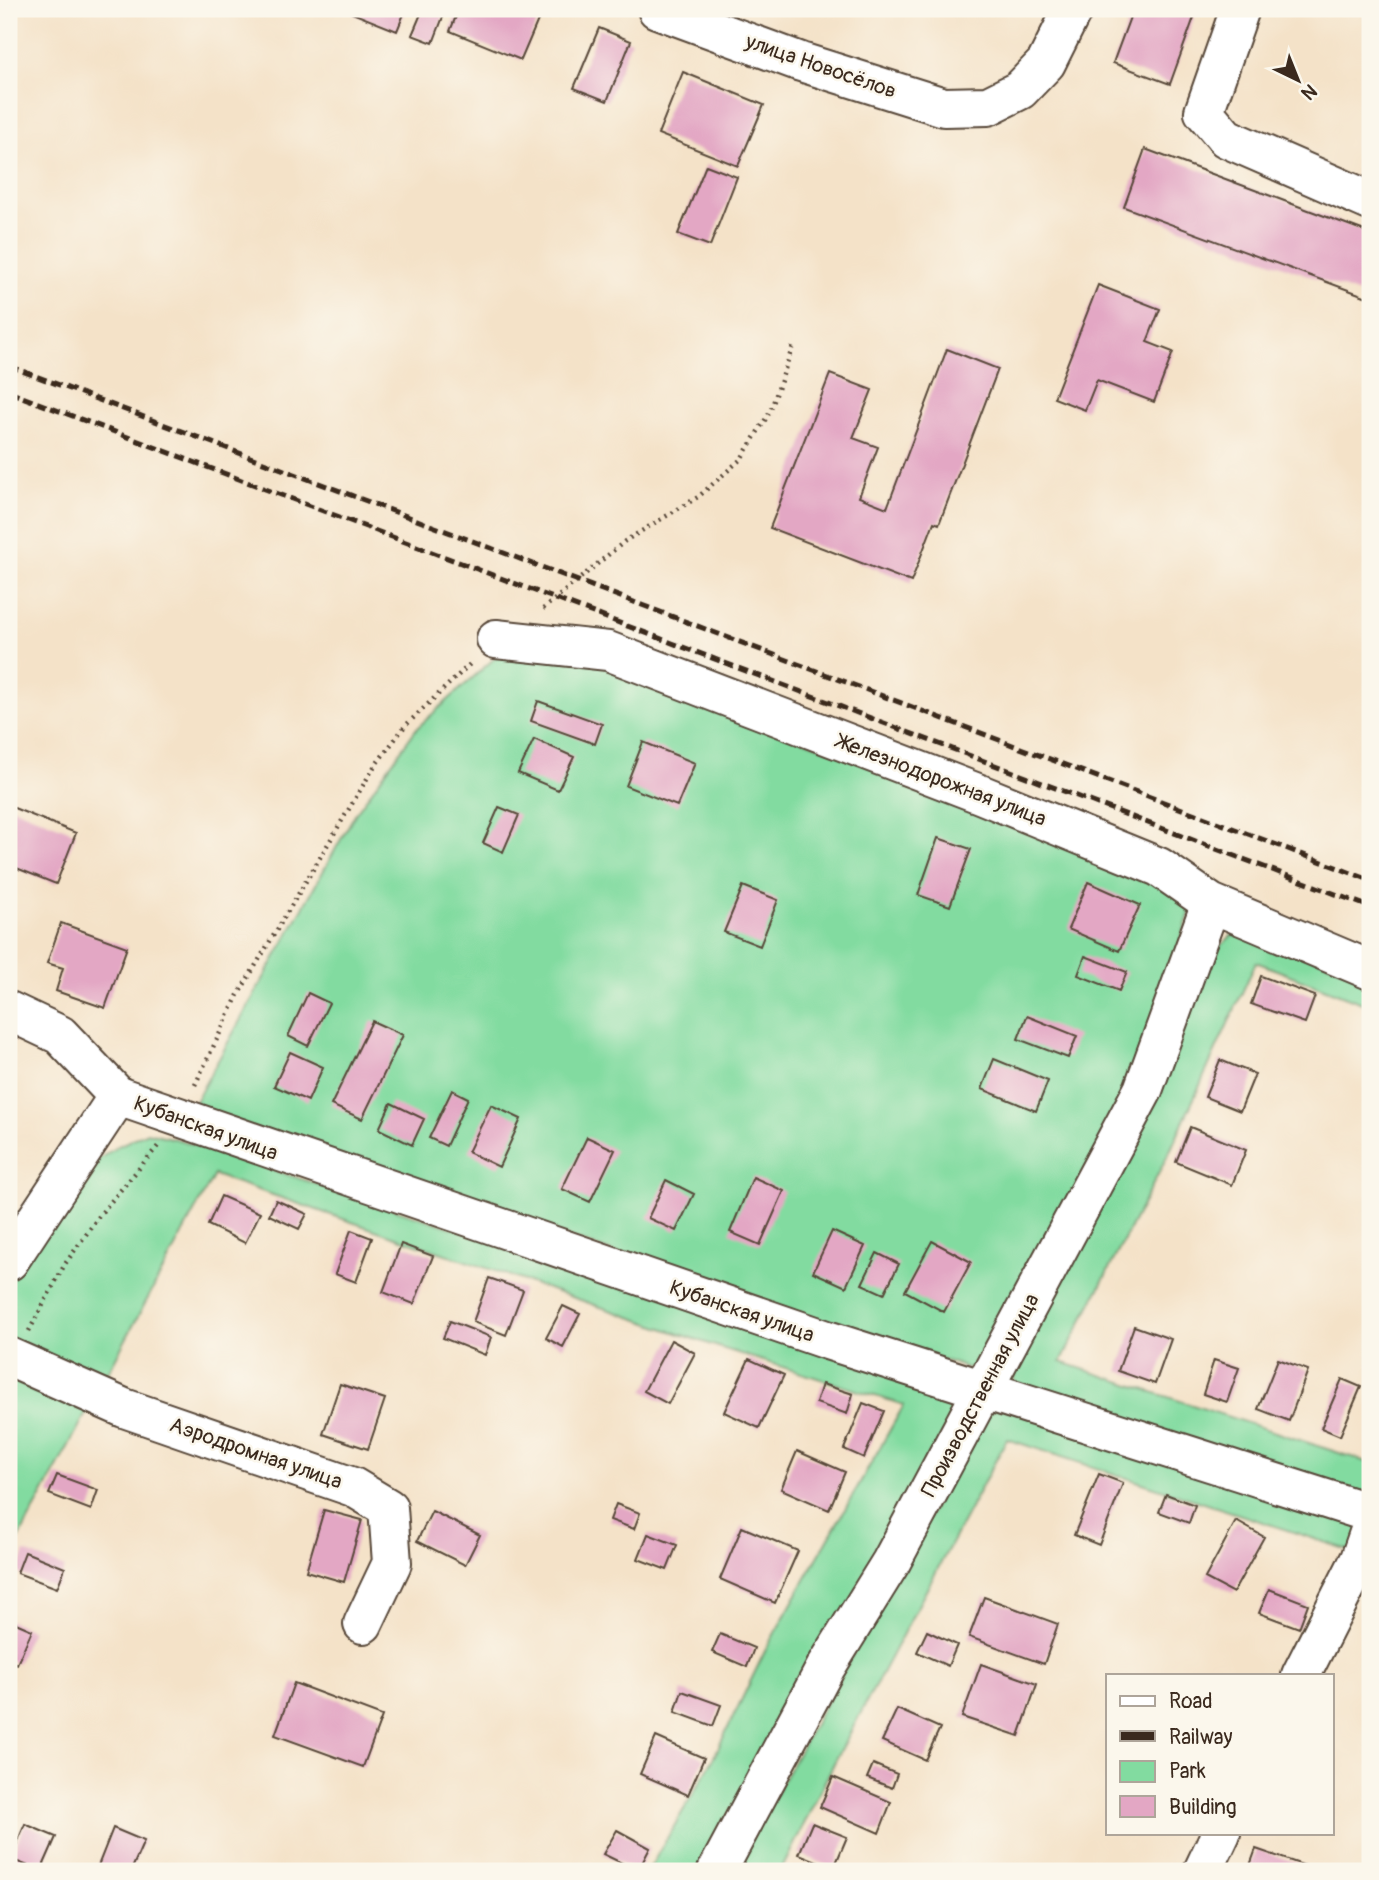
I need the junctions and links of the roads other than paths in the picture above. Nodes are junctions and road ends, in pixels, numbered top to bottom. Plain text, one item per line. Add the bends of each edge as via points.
1 (657, 9) edge
2 (1073, 9) edge
3 (1240, 9) edge
4 (1370, 201) edge
5 (496, 639) road end
6 (1211, 904) junction
7 (1370, 970) edge
8 (9, 1011) edge
9 (118, 1097) junction
10 (9, 1261) edge
11 (11, 1358) edge
12 (982, 1388) junction
13 (1370, 1513) edge
14 (1370, 1530) edge
15 (363, 1624) dead end
16 (1302, 1674) edge
17 (1221, 1834) edge
18 (717, 1871) edge
19 (1203, 1871) edge

1 - 2 street, улица Новосёлов via 801,62 944,107 988,106 1020,90 1046,63
3 - 4 street via 1204,112 1226,138
5 - 6 street, Железнодорожная улица via 608,651 1159,867
6 - 7 street, Железнодорожная улица
6 - 12 street, Производственная улица via 1143,1090
8 - 9 street via 61,1035
9 - 10 street
9 - 12 street, Кубанская улица via 827,1340
11 - 15 street, Аэродромная улица via 124,1408 353,1487 388,1508 393,1563
12 - 13 street, Кубанская улица
12 - 18 street, Производственная улица via 891,1562 826,1667
14 - 16 street
17 - 19 street

